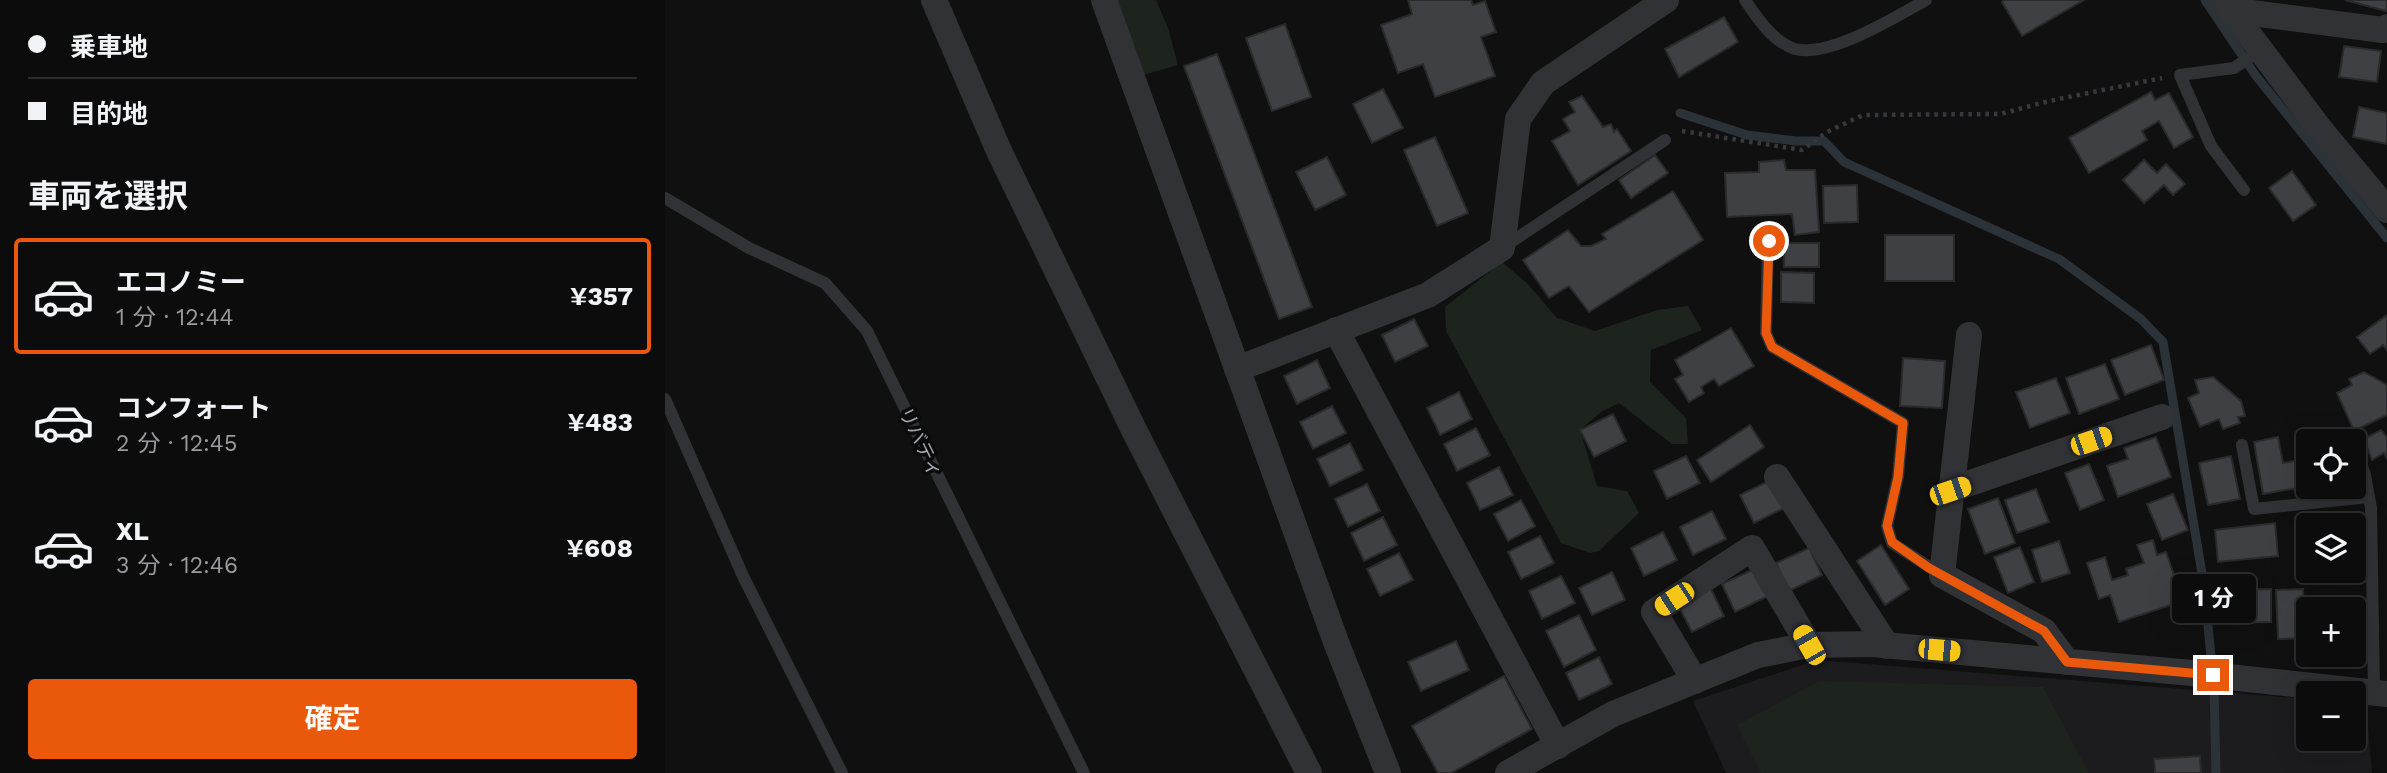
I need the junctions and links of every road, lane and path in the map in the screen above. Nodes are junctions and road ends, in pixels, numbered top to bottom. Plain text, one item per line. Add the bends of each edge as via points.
1 (934, 0) edge
2 (1104, 0) edge
3 (1665, 0) edge
4 (1745, 0) edge
5 (1922, 1) edge
6 (2226, 5) edge
7 (2387, 27) edge
8 (2260, 50) junction
9 (2180, 75) junction
10 (1665, 140) joint
11 (2244, 190) dead end
12 (665, 198) edge
13 (2387, 210) edge
14 (1769, 241) dead end
15 (1502, 248) junction
16 (1336, 330) junction
17 (1969, 335) dead end
18 (1237, 369) junction
19 (665, 398) edge
20 (2162, 416) dead end
21 (2242, 445) dead end
22 (1777, 477) dead end
23 (2366, 480) edge
24 (1950, 491) junction
25 (2369, 496) junction
26 (1942, 575) junction
27 (1809, 645) junction
28 (1887, 646) junction
29 (2067, 662) junction
30 (1695, 681) junction
31 (2380, 693) edge
32 (1558, 746) junction
33 (842, 773) edge
34 (1084, 773) edge
35 (1309, 773) edge
36 (1388, 773) edge
37 (1508, 773) edge

1 - 35 street via 999,151 1134,430
2 - 18 street
3 - 15 street via 1543,83 1518,119
4 - 5 lane via 1766,30 1794,48 1819,49 1868,32
6 - 7 street via 2383,30
6 - 8 street
8 - 9 lane via 2234,68
8 - 13 street
9 - 10 path via 2000,114 1863,115 1802,150 1677,130
9 - 11 lane via 2211,146
10 - 15 lane
12 - 34 lane, リバティ via 749,248 825,283 867,331
14 - 26 lane via 1766,333 1772,347 1903,423 1887,526 1892,542
15 - 16 street via 1428,295
16 - 18 street
16 - 32 street
17 - 24 street
18 - 36 street
19 - 33 lane via 743,576
20 - 24 street
21 - 25 lane via 2254,509
22 - 28 street
23 - 25 lane
24 - 26 street
25 - 31 lane
26 - 29 street via 2044,631
27 - 28 street
27 - 30 street via 1758,655
27 - 30 street via 1752,548 1654,612
28 - 29 street
29 - 31 street
30 - 32 street via 1613,715
32 - 37 street

